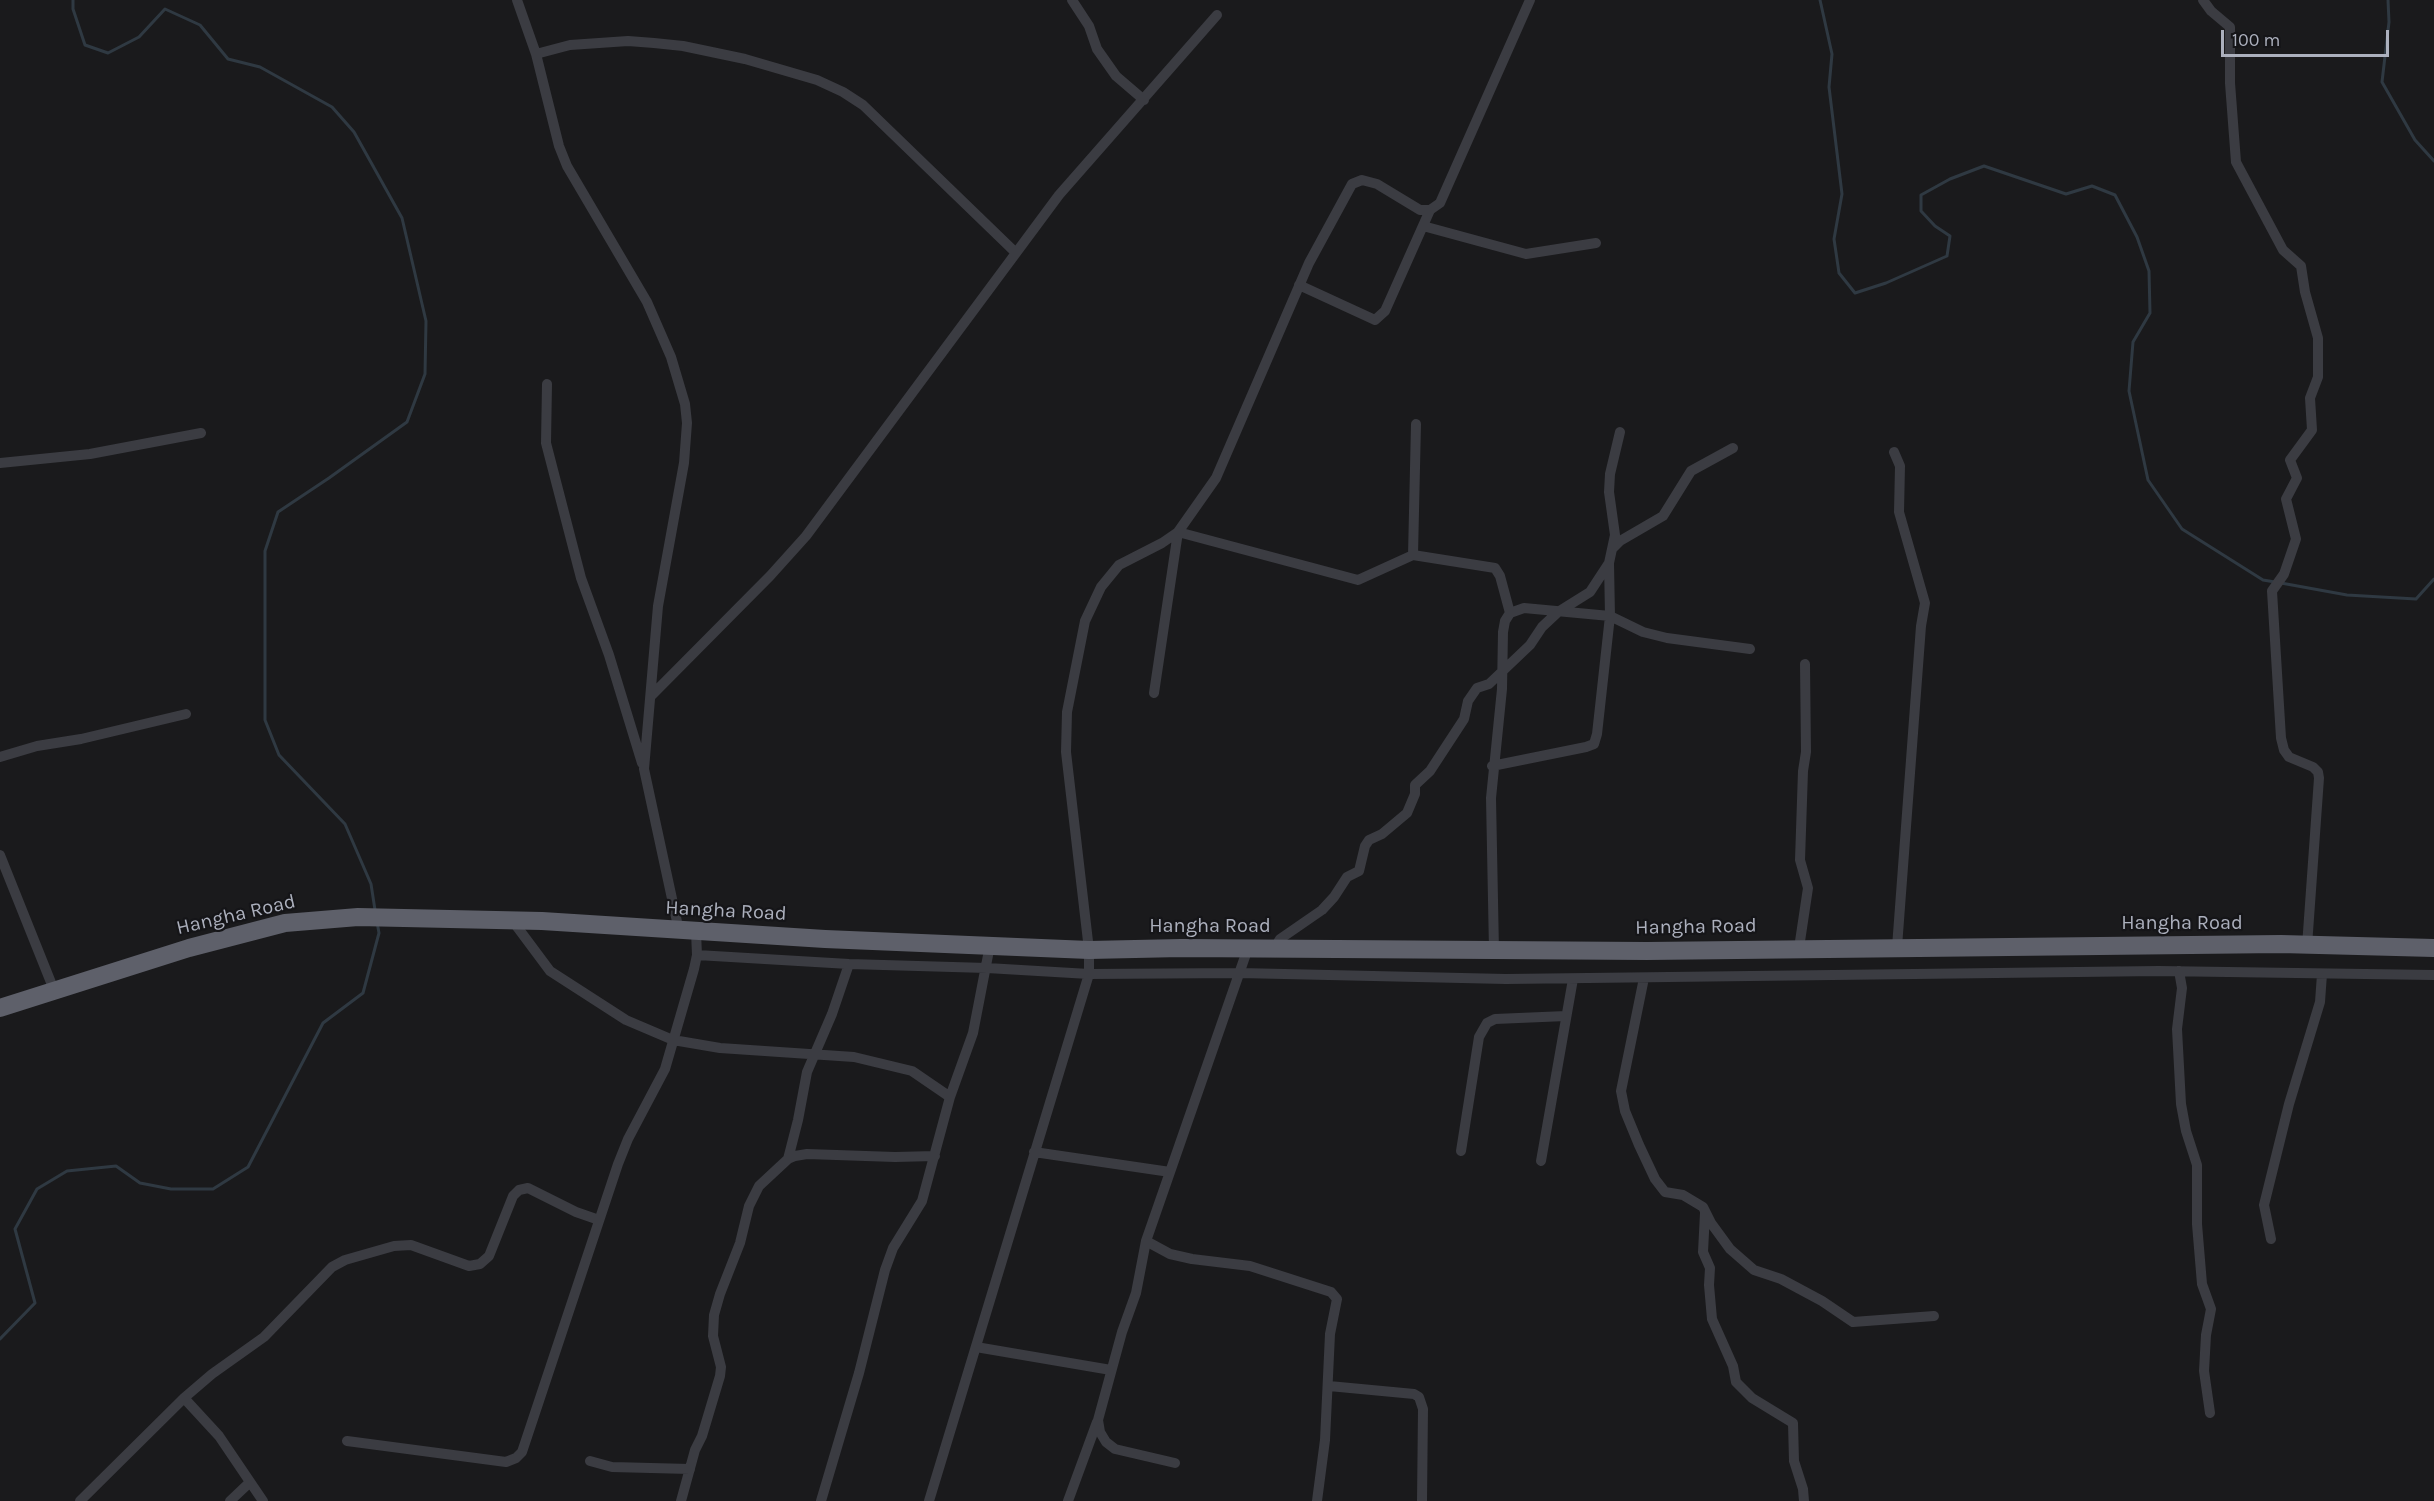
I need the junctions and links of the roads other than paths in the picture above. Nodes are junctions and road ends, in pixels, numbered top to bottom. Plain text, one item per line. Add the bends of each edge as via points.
1 (517, 0) edge
2 (1072, 0) edge
3 (1530, 0) edge
4 (2203, 0) edge
5 (1217, 15) dead end
6 (536, 54) junction
7 (1144, 100) junction
8 (1430, 210) junction
9 (1423, 226) junction
10 (1596, 243) dead end
11 (1016, 252) junction
12 (1299, 285) junction
13 (547, 384) dead end
14 (1416, 424) dead end
15 (1620, 432) dead end
16 (201, 434) dead end
17 (1733, 448) dead end
18 (1894, 452) dead end
19 (0, 463) edge
20 (1178, 532) junction
21 (1612, 549) junction
22 (1413, 555) junction
23 (1609, 563) junction
24 (1558, 612) junction
25 (1510, 613) junction
26 (1610, 616) junction
27 (1750, 649) dead end
28 (1805, 664) dead end
29 (1503, 670) junction
30 (1154, 693) dead end
31 (651, 696) junction
32 (186, 714) dead end
33 (0, 757) edge
34 (1492, 766) junction
35 (644, 769) junction
36 (0, 855) edge
37 (512, 920) junction
38 (687, 931) junction
39 (990, 945) junction
40 (2307, 946) junction
41 (1897, 947) junction
42 (1248, 948) junction
43 (1799, 948) junction
44 (2434, 948) edge
45 (1274, 949) junction
46 (1089, 950) junction
47 (1494, 951) junction
48 (697, 955) junction
49 (849, 964) junction
50 (987, 968) junction
51 (2179, 971) junction
52 (1240, 973) junction
53 (1089, 974) junction
54 (2322, 974) junction
55 (2434, 975) edge
56 (1644, 978) junction
57 (1573, 979) junction
58 (54, 990) junction
59 (0, 1008) edge
60 (1566, 1016) junction
61 (674, 1040) junction
62 (815, 1054) junction
63 (950, 1097) junction
64 (1461, 1151) dead end
65 (1034, 1152) junction
66 (935, 1156) junction
67 (788, 1159) junction
68 (1541, 1161) dead end
69 (1170, 1172) junction
70 (1705, 1210) junction
71 (599, 1220) junction
72 (2271, 1239) dead end
73 (1146, 1241) junction
74 (1934, 1316) dead end
75 (976, 1347) junction
76 (1111, 1370) junction
77 (1329, 1386) junction
78 (184, 1398) junction
79 (2210, 1413) dead end
80 (1098, 1420) junction
81 (347, 1441) dead end
82 (590, 1461) dead end
83 (1175, 1463) dead end
84 (690, 1469) junction
85 (250, 1482) junction
86 (81, 1501) edge
87 (230, 1501) edge
88 (263, 1501) edge
89 (681, 1501) edge
90 (821, 1501) edge
91 (929, 1501) edge
92 (1068, 1501) edge
93 (1317, 1501) edge
94 (1422, 1501) edge
95 (1803, 1501) edge

1 - 6 street
2 - 7 street via 1116,76
3 - 8 street via 1440,203
4 - 40 street via 2230,27 2236,162 2283,250 2301,266 2318,338 2318,377 2310,398 2312,430 2290,460 2297,478 2286,499 2296,539 2284,574 2272,591 2284,750 2289,757 2313,767 2319,778
5 - 7 street
6 - 11 street via 570,45 654,43 745,59 817,80 843,92 877,117
6 - 31 street via 567,166 647,302 685,404 684,463 658,606
7 - 11 street via 1071,181
8 - 9 street
8 - 12 street via 1420,210 1377,184 1362,180 1352,184
9 - 10 street via 1526,254
9 - 12 street via 1385,311 1375,320
11 - 31 street via 806,536
12 - 20 street via 1216,478
13 - 35 street via 546,443 581,578
14 - 22 street
15 - 21 street via 1610,474 1615,535
16 - 19 street via 90,454
17 - 21 street via 1691,471 1663,516
18 - 41 street via 1900,466 1899,512 1925,603
20 - 22 street via 1358,580
20 - 30 street
20 - 46 street via 1119,565 1101,587 1085,621 1067,712 1066,752
21 - 23 street
22 - 25 street via 1495,568
23 - 24 street via 1590,592
23 - 26 street
24 - 25 street via 1524,608
24 - 26 street
24 - 29 street
25 - 29 street via 1503,632
26 - 27 street via 1643,632 1667,638
26 - 34 street via 1594,744
28 - 43 street via 1806,752 1800,860 1808,888
29 - 34 street
29 - 45 street via 1489,684 1477,688 1468,701 1464,719 1430,771 1415,785 1407,813 1369,840 1359,871 1347,877 1322,910 1280,939
31 - 35 street
32 - 33 street
34 - 47 street
35 - 38 street
36 - 58 street
37 - 38 highway, Hangha Road
37 - 58 highway, Hangha Road via 401,917 285,923 180,950
37 - 61 street via 550,971 609,1010
38 - 39 highway, Hangha Road
38 - 48 street
39 - 46 highway, Hangha Road
39 - 50 street
40 - 41 highway, Hangha Road
40 - 44 highway, Hangha Road
41 - 43 highway, Hangha Road
42 - 45 highway, Hangha Road
42 - 46 highway, Hangha Road
42 - 52 street
43 - 47 highway, Hangha Road
45 - 47 highway, Hangha Road
46 - 53 street
48 - 49 street
48 - 61 street
49 - 50 street
49 - 62 street
50 - 53 street
50 - 63 street via 973,1033
51 - 54 street
51 - 56 street
51 - 79 street via 2181,1104 2197,1165 2202,1284 2211,1309 2204,1371
52 - 53 street
52 - 57 street
52 - 69 street
53 - 65 street
54 - 55 street
54 - 72 street via 2320,1002 2264,1205
56 - 57 street
56 - 70 street via 1621,1091 1625,1110 1655,1179 1665,1192 1683,1195
57 - 60 street
58 - 59 highway, Hangha Road
60 - 64 street via 1495,1018 1487,1023 1479,1037
60 - 68 street
61 - 62 street via 712,1047
61 - 71 street via 664,1069 628,1139
62 - 63 street via 854,1057 912,1071
62 - 67 street via 807,1072
63 - 66 street
65 - 69 street
65 - 75 street
66 - 67 street via 807,1154
66 - 90 street via 922,1201 893,1248 885,1270 860,1373
67 - 84 street via 753,1195 720,1294 713,1336 721,1367
69 - 73 street
70 - 74 street via 1730,1250 1754,1270 1781,1279 1853,1322
70 - 95 street via 1703,1252 1710,1268 1712,1319 1736,1382 1752,1398 1793,1423 1794,1461
71 - 78 street via 528,1188 513,1196 489,1256 480,1264 469,1266 411,1245 345,1260 332,1267 264,1337
71 - 81 street via 527,1440 516,1458 506,1461
73 - 76 street via 1136,1293
73 - 77 street via 1170,1254 1250,1266 1331,1292 1337,1299 1330,1334
75 - 76 street
75 - 91 street
76 - 80 street
77 - 93 street
77 - 94 street via 1419,1397 1423,1409
78 - 85 street via 219,1436
78 - 86 street
80 - 83 street via 1100,1432 1115,1449
80 - 92 street
82 - 84 street via 612,1467
84 - 89 street
85 - 87 street
85 - 88 street

